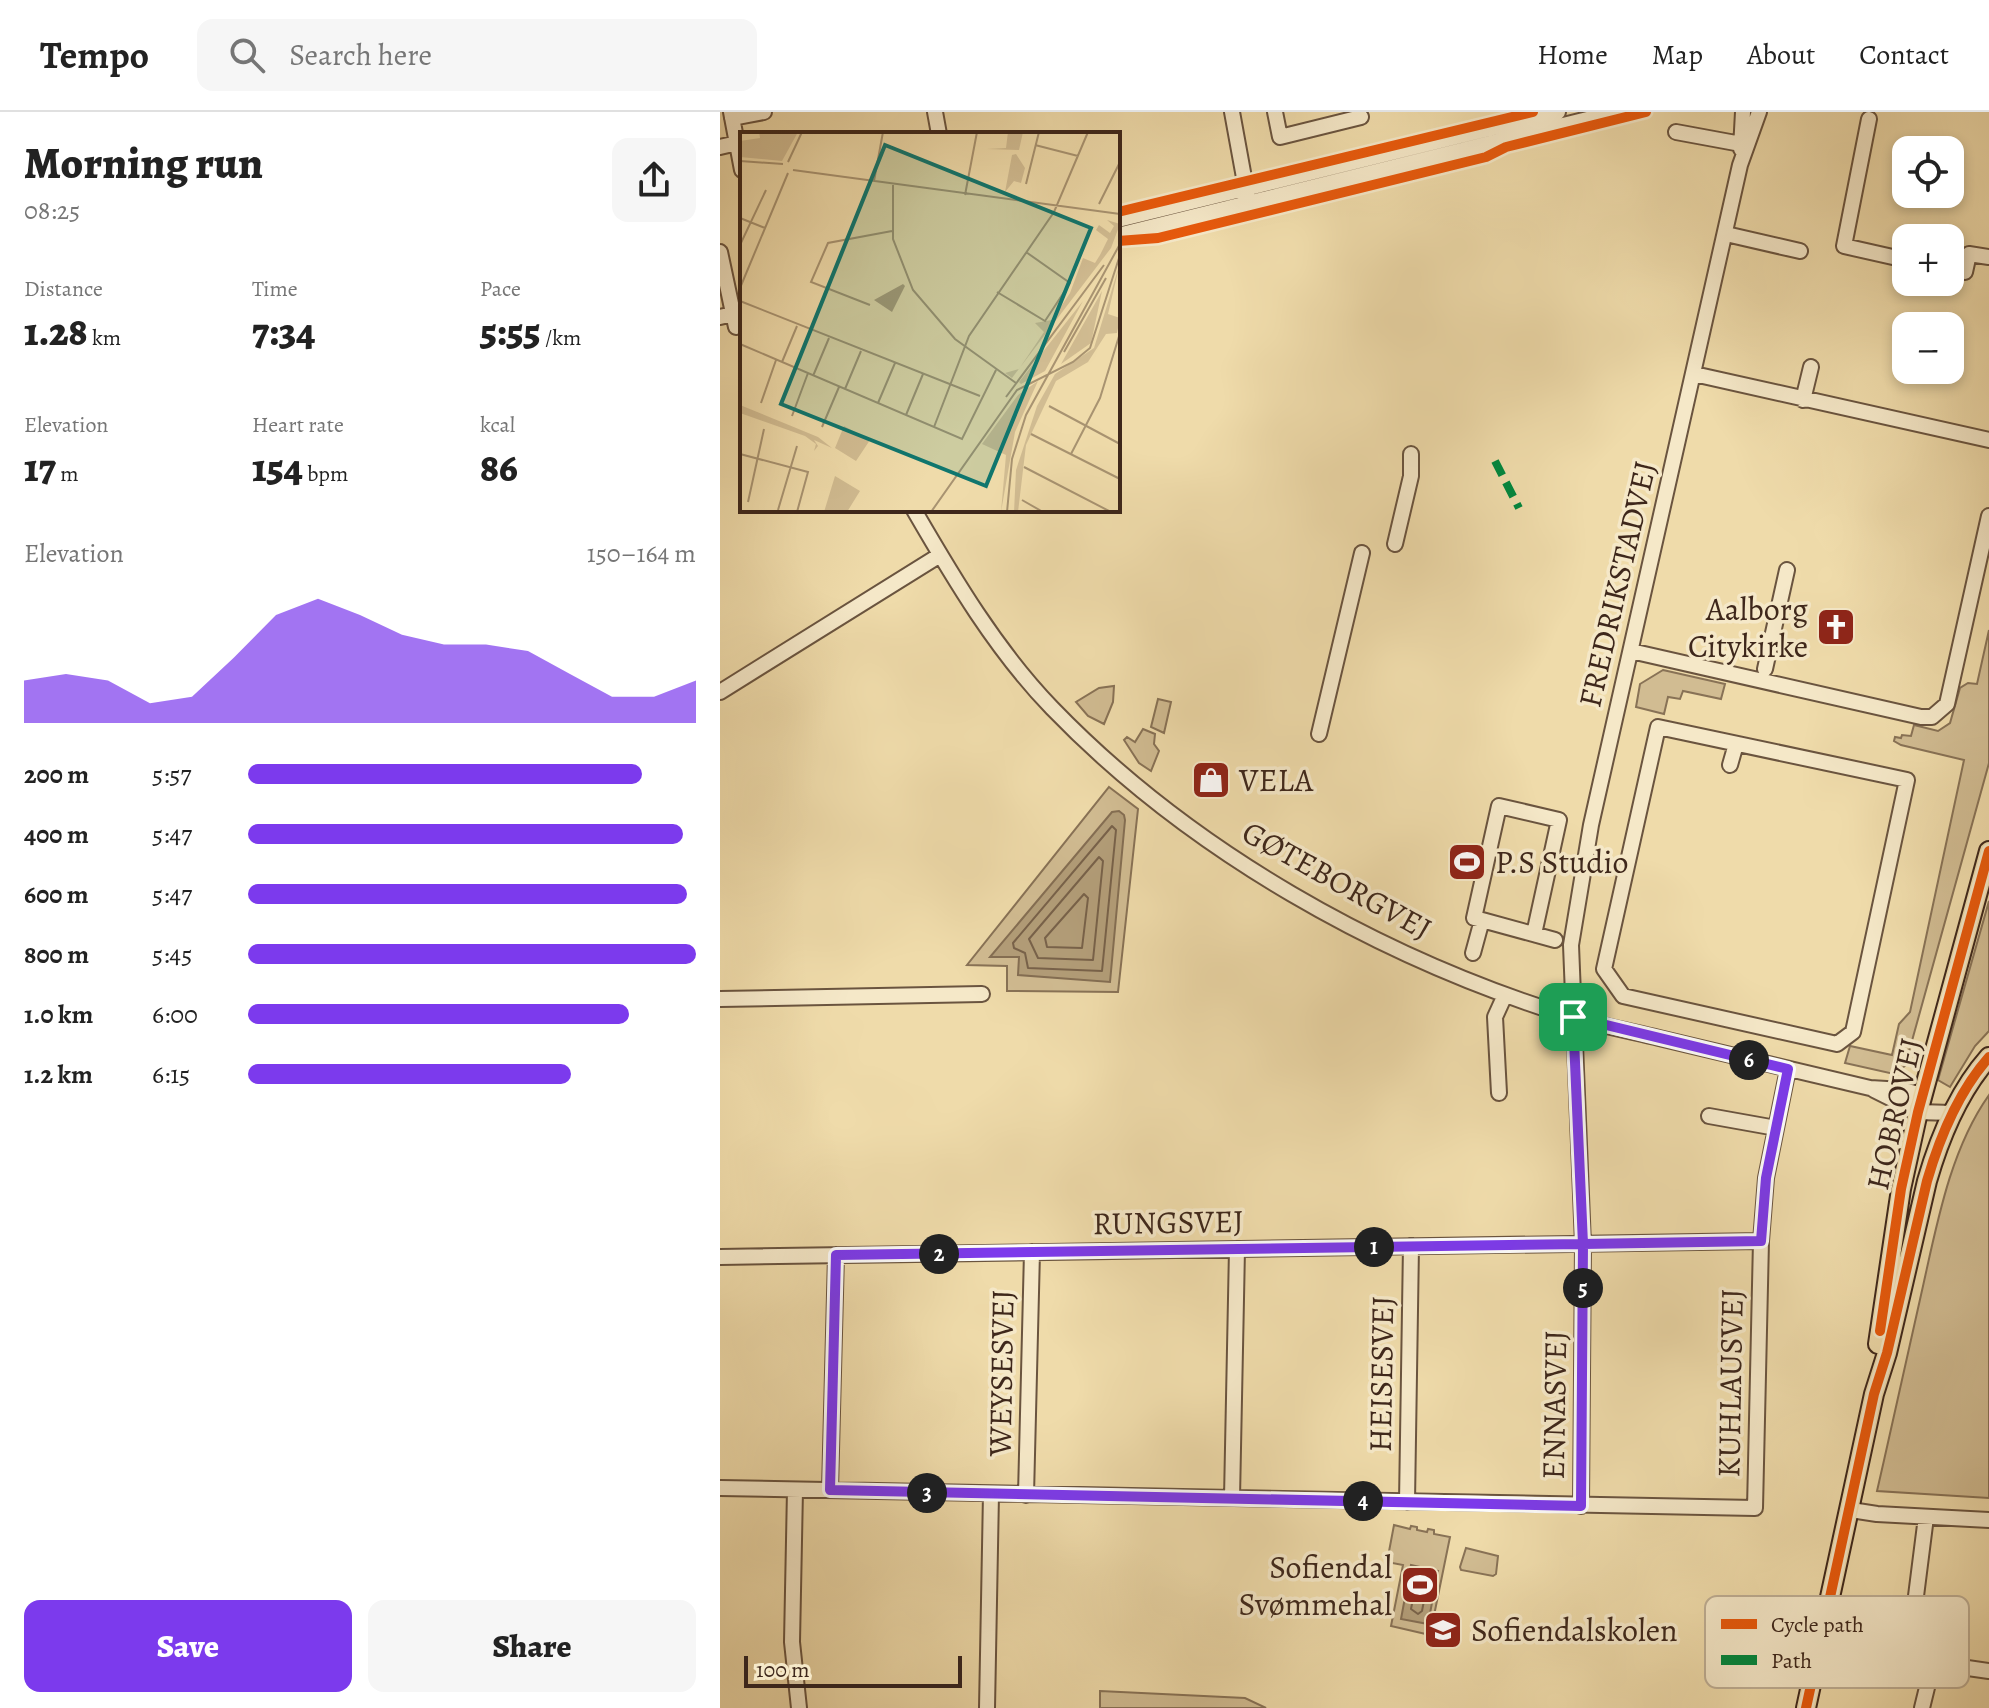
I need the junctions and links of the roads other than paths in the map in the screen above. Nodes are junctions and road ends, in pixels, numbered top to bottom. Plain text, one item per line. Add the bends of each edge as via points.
1 (764, 112) edge
2 (935, 112) edge
3 (1232, 112) edge
4 (1275, 112) edge
5 (1558, 112) edge
6 (1616, 112) edge
7 (1743, 112) edge
8 (1759, 112) edge
9 (732, 115) edge
10 (1361, 117) dead end
11 (1869, 119) dead end
12 (939, 132) edge
13 (1676, 132) dead end
14 (737, 143) junction
15 (1741, 144) junction
16 (720, 147) edge
17 (740, 159) edge
18 (1740, 165) junction
19 (1247, 196) junction
20 (1120, 220) edge
21 (1120, 234) edge
22 (1726, 234) junction
23 (1800, 251) dead end
24 (720, 252) edge
25 (1892, 257) edge
26 (1989, 257) edge
27 (1964, 272) edge
28 (734, 319) edge
29 (720, 331) edge
30 (1811, 367) dead end
31 (1694, 374) junction
32 (1803, 400) junction
33 (1989, 440) edge
34 (1411, 454) dead end
35 (915, 512) edge
36 (1989, 516) edge
37 (1395, 544) dead end
38 (1362, 553) dead end
39 (940, 555) junction
40 (1787, 570) dead end
41 (1631, 651) junction
42 (1765, 669) dead end
43 (720, 692) edge
44 (1319, 734) dead end
45 (1736, 744) junction
46 (1730, 765) dead end
47 (1989, 851) edge
48 (1482, 920) junction
49 (1534, 934) junction
50 (1555, 940) dead end
51 (1473, 953) dead end
52 (982, 994) dead end
53 (1505, 995) junction
54 (720, 999) edge
55 (1573, 1017) junction
56 (1989, 1057) edge
57 (1788, 1069) junction
58 (1499, 1093) dead end
59 (1924, 1107) junction
60 (1952, 1113) junction
61 (1709, 1116) dead end
62 (1776, 1128) junction
63 (1761, 1241) junction
64 (1583, 1244) junction
65 (1411, 1246) junction
66 (1237, 1249) junction
67 (1032, 1252) junction
68 (836, 1255) junction
69 (720, 1257) edge
70 (1887, 1353) junction
71 (1874, 1394) junction
72 (720, 1488) edge
73 (795, 1490) junction
74 (830, 1490) junction
75 (991, 1494) junction
76 (1026, 1495) junction
77 (1232, 1498) junction
78 (1407, 1502) junction
79 (1581, 1506) junction
80 (1851, 1510) junction
81 (1926, 1517) junction
82 (1989, 1520) edge
83 (1831, 1596) edge
84 (1916, 1596) dead end
85 (1969, 1668) edge
86 (1989, 1671) edge
87 (1811, 1688) edge
88 (1927, 1688) edge
89 (799, 1708) edge
90 (987, 1708) edge
91 (1806, 1708) edge
92 (1922, 1708) edge

1 - 9 street
2 - 12 street
3 - 19 street
4 - 10 street via 1280,137
5 - 19 street
6 - 19 street
7 - 15 street, FREDRIKSTADVEJ
8 - 18 street, FREDRIKSTADVEJ
9 - 14 street
11 - 25 street via 1844,246
13 - 15 street
14 - 16 street
14 - 17 street
15 - 18 street, FREDRIKSTADVEJ
18 - 22 street, FREDRIKSTADVEJ
19 - 20 street
19 - 21 street
22 - 23 street
22 - 31 street, FREDRIKSTADVEJ
24 - 28 street
26 - 27 street via 1969,254
28 - 29 street
30 - 32 street
31 - 32 street
31 - 41 street, FREDRIKSTADVEJ
32 - 33 street
34 - 37 street
35 - 39 street, GØTEBORGVEJ
36 - 41 street via 1947,704 1932,717
38 - 44 street
39 - 43 street
39 - 53 street, GØTEBORGVEJ via 998,643 1050,707 1177,820 1305,901 1402,952
40 - 42 street
41 - 55 street, FREDRIKSTADVEJ via 1574,918
45 - 45 street via 1907,780 1853,1032 1837,1044 1623,996 1604,969 1658,727
45 - 46 street
47 - 59 main road, HOBROVEJ
48 - 49 street
48 - 49 street via 1474,918 1499,806 1559,820
48 - 51 street
49 - 50 street
52 - 54 street
53 - 55 street, GØTEBORGVEJ
53 - 58 street via 1495,1017
55 - 57 street, GØTEBORGVEJ
55 - 64 street, ENNASVEJ
56 - 60 main road, HOBROVEJ
57 - 59 street, GØTEBORGVEJ via 1903,1090
57 - 62 street, KUHLAUSVEJ
59 - 60 street, GØTEBORGVEJ
59 - 70 main road
59 - 71 main road, HOBROVEJ via 1901,1189
60 - 70 main road, HOBROVEJ via 1927,1181
61 - 62 street
62 - 63 street, KUHLAUSVEJ
63 - 64 street, RUNGSVEJ
63 - 79 street, KUHLAUSVEJ via 1755,1508
64 - 65 street, RUNGSVEJ
64 - 79 street, ENNASVEJ
65 - 66 street, RUNGSVEJ
65 - 78 street, HEISESVEJ
66 - 67 street, RUNGSVEJ
66 - 77 street
67 - 68 street, RUNGSVEJ
67 - 76 street, WEYSESVEJ
68 - 69 street, RUNGSVEJ
68 - 74 street
70 - 71 main road, HOBROVEJ
71 - 80 main road, HOBROVEJ
72 - 73 street
73 - 74 street
73 - 89 street via 792,1642
74 - 75 street
75 - 76 street
75 - 90 street
76 - 77 street
77 - 78 street
78 - 79 street
80 - 81 street
80 - 83 main road, HOBROVEJ
81 - 82 street
81 - 84 street
85 - 86 street
87 - 91 main road, HOBROVEJ
88 - 92 street

